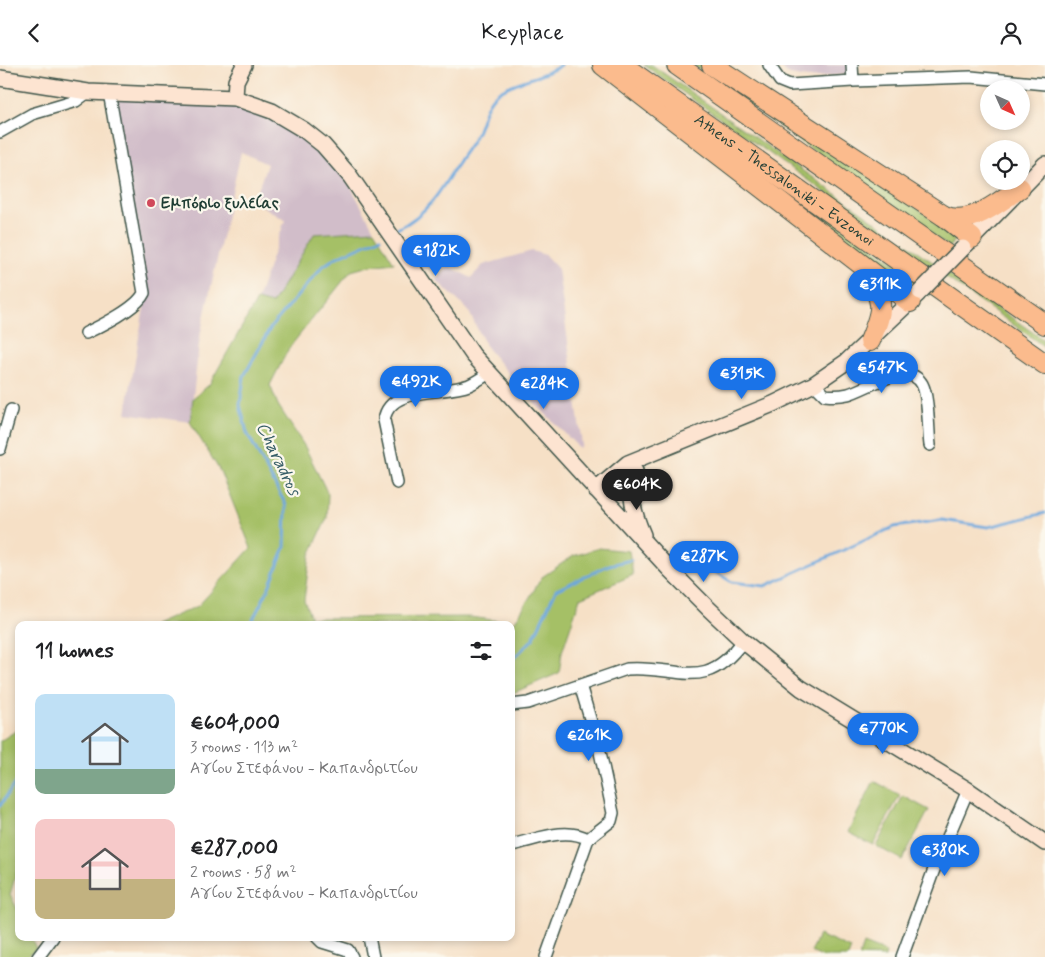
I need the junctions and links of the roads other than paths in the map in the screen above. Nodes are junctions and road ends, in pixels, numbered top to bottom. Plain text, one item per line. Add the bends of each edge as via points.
1 (244, 65) edge
2 (603, 65) edge
3 (622, 65) edge
4 (677, 65) edge
5 (712, 65) edge
6 (769, 65) edge
7 (852, 65) edge
8 (0, 78) edge
9 (853, 81) junction
10 (1045, 84) edge
11 (88, 92) junction
12 (109, 92) junction
13 (235, 98) junction
14 (0, 132) edge
15 (1045, 164) edge
16 (1030, 178) edge
17 (1016, 190) edge
18 (1018, 190) edge
19 (944, 216) junction
20 (968, 243) junction
21 (852, 258) junction
22 (915, 297) junction
23 (1045, 324) edge
24 (86, 333) dead end
25 (870, 341) junction
26 (1045, 364) edge
27 (489, 373) junction
28 (814, 384) junction
29 (11, 409) dead end
30 (930, 445) dead end
31 (0, 449) edge
32 (649, 454) junction
33 (634, 471) junction
34 (397, 483) dead end
35 (601, 494) junction
36 (646, 544) junction
37 (743, 641) junction
38 (580, 685) junction
39 (515, 705) edge
40 (968, 790) junction
41 (588, 839) junction
42 (1045, 843) edge
43 (515, 844) edge
44 (49, 941) edge
45 (322, 941) edge
46 (370, 941) edge
47 (38, 957) edge
48 (352, 957) edge
49 (373, 957) edge
50 (546, 957) edge
51 (902, 957) edge

1 - 13 main road via 236,81
2 - 21 highway
3 - 26 highway, Athens - Thessaloniki - Evzonoi
4 - 23 highway, Athens - Thessaloniki - Evzonoi
5 - 19 highway
6 - 9 street via 780,81 790,85
7 - 9 street
8 - 11 main road
9 - 10 street via 971,77
11 - 12 main road
11 - 14 street via 76,101 32,114
12 - 13 main road
12 - 24 street via 144,293 134,305
13 - 27 main road via 294,123 333,155 458,335
15 - 16 main road
17 - 19 highway via 965,219
18 - 20 main road
19 - 20 highway
20 - 22 main road, bridge
21 - 22 highway
21 - 25 highway via 877,291 882,304
22 - 25 main road
25 - 28 main road
27 - 34 street via 468,386 412,395 390,404 384,421
27 - 35 main road
28 - 30 street via 825,395 834,396 848,394 899,373 912,375 922,384 924,391
28 - 32 main road
29 - 31 street
32 - 33 main road
32 - 35 main road via 628,463
33 - 35 main road
33 - 36 main road via 633,505
35 - 36 main road
36 - 37 main road
37 - 38 street via 731,657 697,675 627,669
37 - 40 main road via 802,688
38 - 39 street
38 - 41 street via 600,752 613,813 611,821
40 - 42 main road
40 - 51 street
41 - 43 street via 577,833 563,833
41 - 50 street
44 - 47 street
45 - 48 street via 348,950
46 - 49 street

